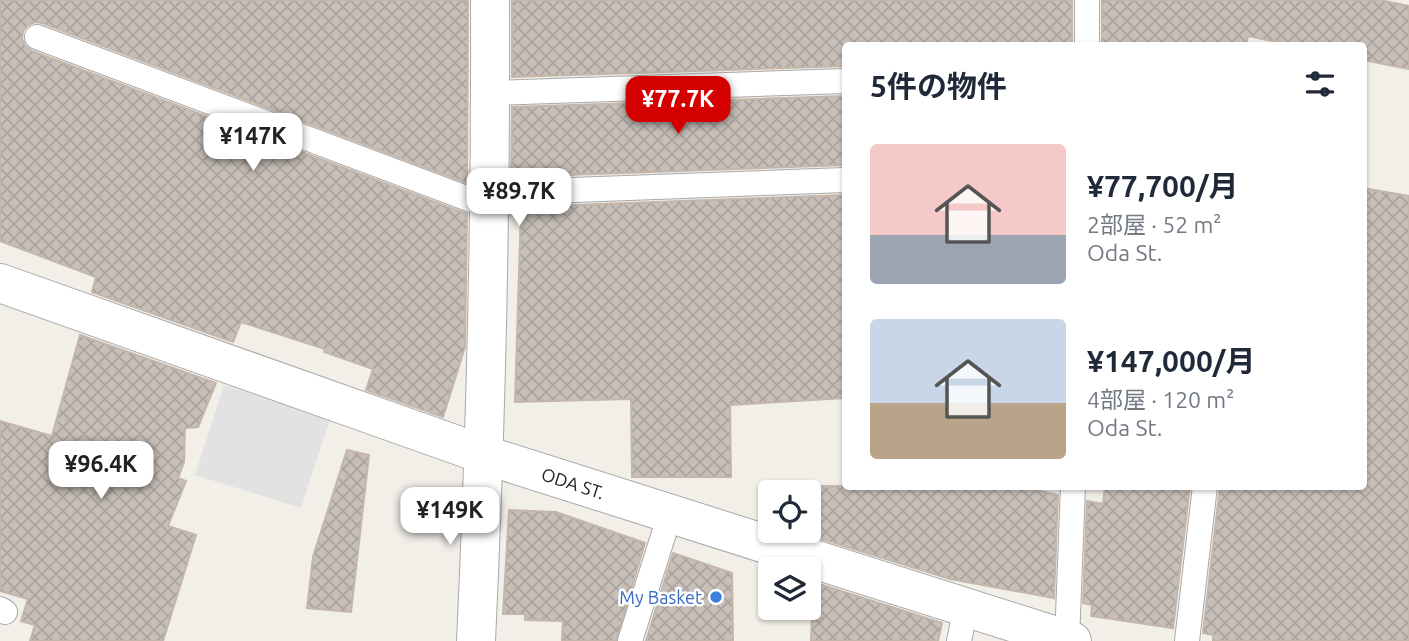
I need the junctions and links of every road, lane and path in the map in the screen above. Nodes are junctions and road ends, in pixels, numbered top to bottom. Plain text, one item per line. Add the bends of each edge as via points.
1 (489, 0) edge
2 (1087, 0) edge
3 (37, 37) dead end
4 (1087, 42) edge
5 (842, 82) edge
6 (491, 93) junction
7 (842, 180) edge
8 (490, 200) junction
9 (0, 283) edge
10 (485, 455) junction
11 (1073, 490) edge
12 (1205, 490) edge
13 (670, 514) junction
14 (963, 624) edge
15 (1069, 640) edge
16 (476, 641) edge
17 (630, 641) edge
18 (1187, 641) edge

1 - 6 street
2 - 4 lane
3 - 8 lane
5 - 6 lane
6 - 8 street
7 - 8 lane
8 - 10 street
9 - 10 street, ODA ST.
10 - 13 street, ODA ST.
10 - 16 street
11 - 15 lane
12 - 18 lane
13 - 14 street, ODA ST.
13 - 17 lane
14 - 15 street, ODA ST.

